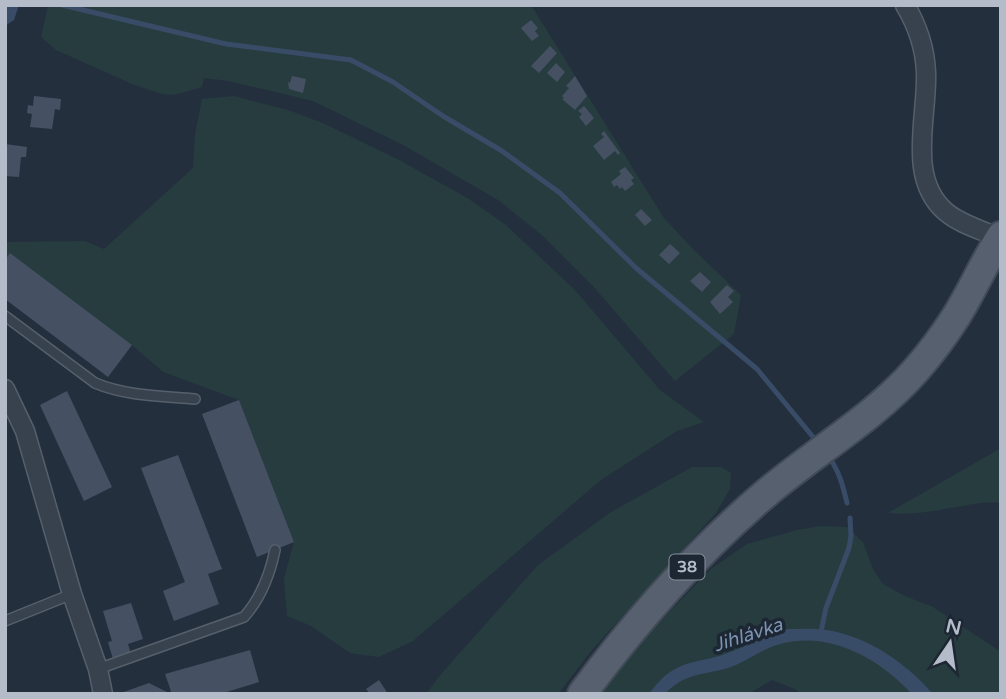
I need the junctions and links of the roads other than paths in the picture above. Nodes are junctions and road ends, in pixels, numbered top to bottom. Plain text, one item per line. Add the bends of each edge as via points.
1 (905, 5) edge
2 (1000, 237) edge
3 (5, 316) edge
4 (5, 389) edge
5 (195, 399) dead end
6 (275, 550) dead end
7 (72, 594) junction
8 (5, 621) edge
9 (98, 669) junction
10 (103, 694) edge
11 (582, 694) edge

1 - 2 street via 921,40 926,68 922,146 929,190 947,213
2 - 11 main road, 38 via 957,314 901,386 752,505 678,577
3 - 5 lane via 95,383 109,389
4 - 7 street via 25,431
6 - 9 lane via 265,584 244,618
7 - 8 lane
7 - 9 street
9 - 10 street

